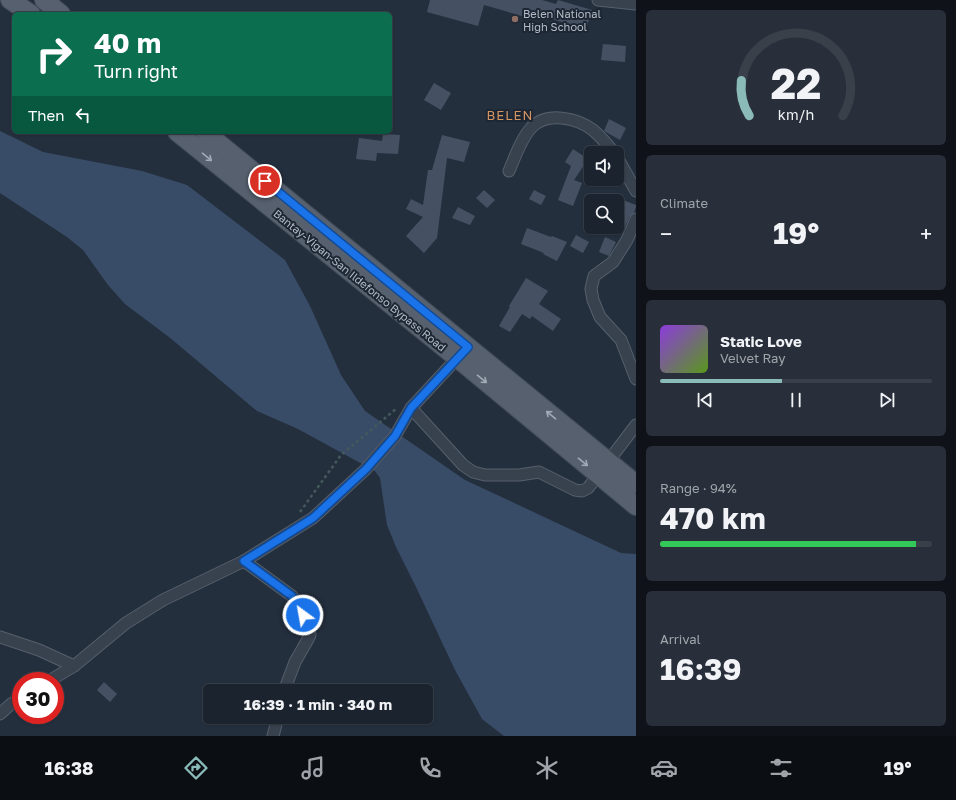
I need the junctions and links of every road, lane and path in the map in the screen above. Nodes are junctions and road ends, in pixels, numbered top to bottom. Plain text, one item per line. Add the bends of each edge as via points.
1 (10, 0) edge
2 (44, 0) edge
3 (598, 0) edge
4 (636, 4) edge
5 (28, 12) edge
6 (59, 12) edge
7 (180, 134) edge
8 (207, 134) edge
9 (608, 146) edge
10 (624, 170) edge
11 (509, 171) dead end
12 (636, 191) edge
13 (636, 219) edge
14 (462, 353) junction
15 (636, 378) edge
16 (411, 408) junction
17 (383, 419) dead end
18 (636, 425) edge
19 (603, 468) junction
20 (636, 484) edge
21 (636, 506) edge
22 (296, 516) dead end
23 (244, 561) junction
24 (0, 637) edge
25 (74, 666) junction
26 (64, 672) edge
27 (287, 684) edge
28 (12, 703) edge
29 (0, 714) edge
30 (276, 724) edge
31 (273, 736) edge

1 - 5 main road
2 - 6 main road
3 - 4 street
7 -> 14 main road, Bantay-Vigan-San Ildefonso Bypass Road
8 - 14 main road, Bantay-Vigan-San Ildefonso Bypass Road
9 - 11 street via 592,130 576,121 548,118 539,122 526,134
10 - 12 street
13 - 15 street via 613,262 594,276 591,289 600,317 621,340
14 - 16 street
14 - 19 main road, Bantay-Vigan-San Ildefonso Bypass Road
16 - 19 street via 463,465 473,472 485,475 519,475 539,472 582,491 588,488
16 - 23 street via 395,436 366,469 313,518
17 - 22 path via 341,455
18 - 19 street
19 - 20 main road, Bantay-Vigan-San Ildefonso Bypass Road
19 - 21 main road, Bantay-Vigan-San Ildefonso Bypass Road
23 - 25 street via 163,600 126,623
23 - 27 street via 292,596 309,629 308,641 295,662
24 - 25 street via 39,650
25 - 26 street
28 - 29 street
30 - 31 street

